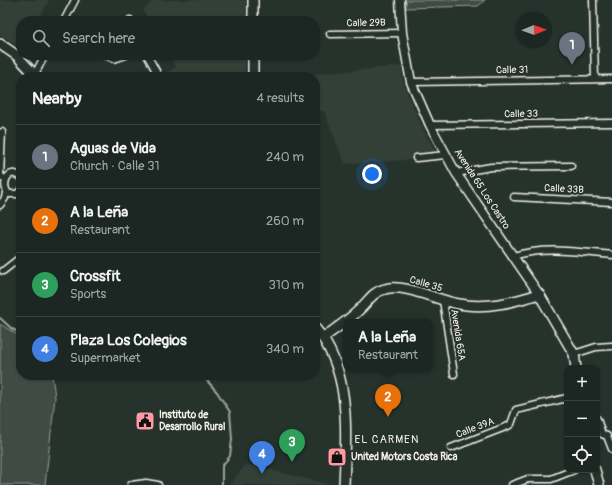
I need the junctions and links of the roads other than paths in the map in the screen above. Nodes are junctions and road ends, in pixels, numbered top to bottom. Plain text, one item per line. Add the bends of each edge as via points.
1 (75, 0) edge
2 (253, 0) edge
3 (400, 0) edge
4 (593, 0) edge
5 (67, 16) edge
6 (253, 16) edge
7 (402, 33) junction
8 (330, 34) dead end
9 (0, 44) edge
10 (16, 54) edge
11 (21, 60) edge
12 (43, 60) edge
13 (150, 60) edge
14 (253, 60) edge
15 (156, 70) dead end
16 (32, 72) edge
17 (38, 72) edge
18 (253, 72) edge
19 (612, 78) edge
20 (595, 79) junction
21 (411, 82) junction
22 (612, 123) edge
23 (430, 125) junction
24 (2, 132) dead end
25 (446, 155) junction
26 (416, 158) dead end
27 (571, 166) dead end
28 (456, 173) junction
29 (16, 175) edge
30 (4, 178) junction
31 (6, 192) junction
32 (16, 193) edge
33 (514, 197) dead end
34 (612, 202) edge
35 (0, 205) edge
36 (612, 255) edge
37 (513, 256) junction
38 (16, 261) edge
39 (3, 272) dead end
40 (540, 294) junction
41 (442, 300) junction
42 (347, 319) edge
43 (343, 322) edge
44 (320, 334) edge
45 (323, 338) junction
46 (612, 346) edge
47 (574, 354) junction
48 (576, 365) edge
49 (454, 374) dead end
50 (564, 399) edge
51 (600, 428) edge
52 (609, 436) edge
53 (451, 448) dead end
54 (612, 449) edge
55 (566, 473) edge
56 (596, 473) edge
57 (131, 485) edge
58 (158, 485) edge
59 (344, 485) edge
60 (512, 485) edge
61 (599, 485) edge

1 - 5 street
2 - 6 main road
3 - 7 street, Avenida 65 Los Castro
4 - 20 street
7 - 8 street, Calle 29B
7 - 21 street, Avenida 65 Los Castro
9 - 10 main road
11 - 16 main road
12 - 17 street
13 - 15 street
14 - 18 main road
19 - 20 street, Calle 31
20 - 21 street, Calle 31
21 - 23 street, Avenida 65 Los Castro
22 - 23 street, Calle 33
23 - 25 street, Avenida 65 Los Castro
24 - 30 street via 0,175
25 - 26 street
25 - 28 street, Avenida 65 Los Castro
27 - 28 street via 490,167
28 - 37 street, Avenida 65 Los Castro
29 - 30 street via 12,173
30 - 31 street via 2,184
31 - 32 street via 13,195
31 - 35 street
33 - 34 street, Calle 33B
36 - 37 street via 556,249 530,250
37 - 40 street, Avenida 65 Los Castro
38 - 39 street
40 - 41 main road, Calle 35 via 496,305 476,306
40 - 47 main road, Avenida 65 Los Castro
41 - 42 main road, Calle 35 via 401,288 385,288 372,295
41 - 49 street, Avenida 65A
43 - 45 main road, Calle 35
44 - 45 main road
45 - 59 main road via 342,388 345,413
46 - 47 street
47 - 48 main road
50 - 53 street, Calle 39A via 516,410 508,426
51 - 52 street via 602,434
52 - 54 street
55 - 60 street via 551,479 528,479
56 - 61 main road
57 - 58 street

